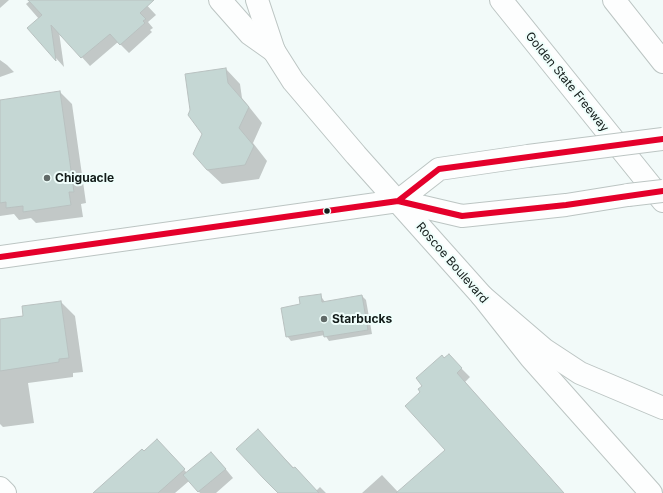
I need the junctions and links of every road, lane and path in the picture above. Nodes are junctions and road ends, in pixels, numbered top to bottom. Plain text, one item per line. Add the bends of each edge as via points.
1 (220, 0) edge
2 (257, 0) edge
3 (501, 0) edge
4 (614, 0) edge
5 (274, 51) junction
6 (663, 62) edge
7 (663, 139) edge
8 (663, 191) edge
9 (398, 201) junction
10 (663, 201) edge
11 (0, 257) edge
12 (482, 296) junction
13 (663, 408) edge
14 (0, 488) edge
15 (5, 493) edge
16 (651, 493) edge

1 - 5 main road, Roscoe Boulevard via 250,34
2 - 5 main road
3 - 10 main road, Golden State Freeway
4 - 6 main road
5 - 9 main road, Roscoe Boulevard via 293,81
7 - 9 main road, bridge via 439,169
8 - 9 main road, bridge via 462,216
9 - 11 main road
9 - 12 main road, Roscoe Boulevard
12 - 13 main road via 544,350 580,373
12 - 16 main road, Roscoe Boulevard via 530,358
14 - 15 main road

